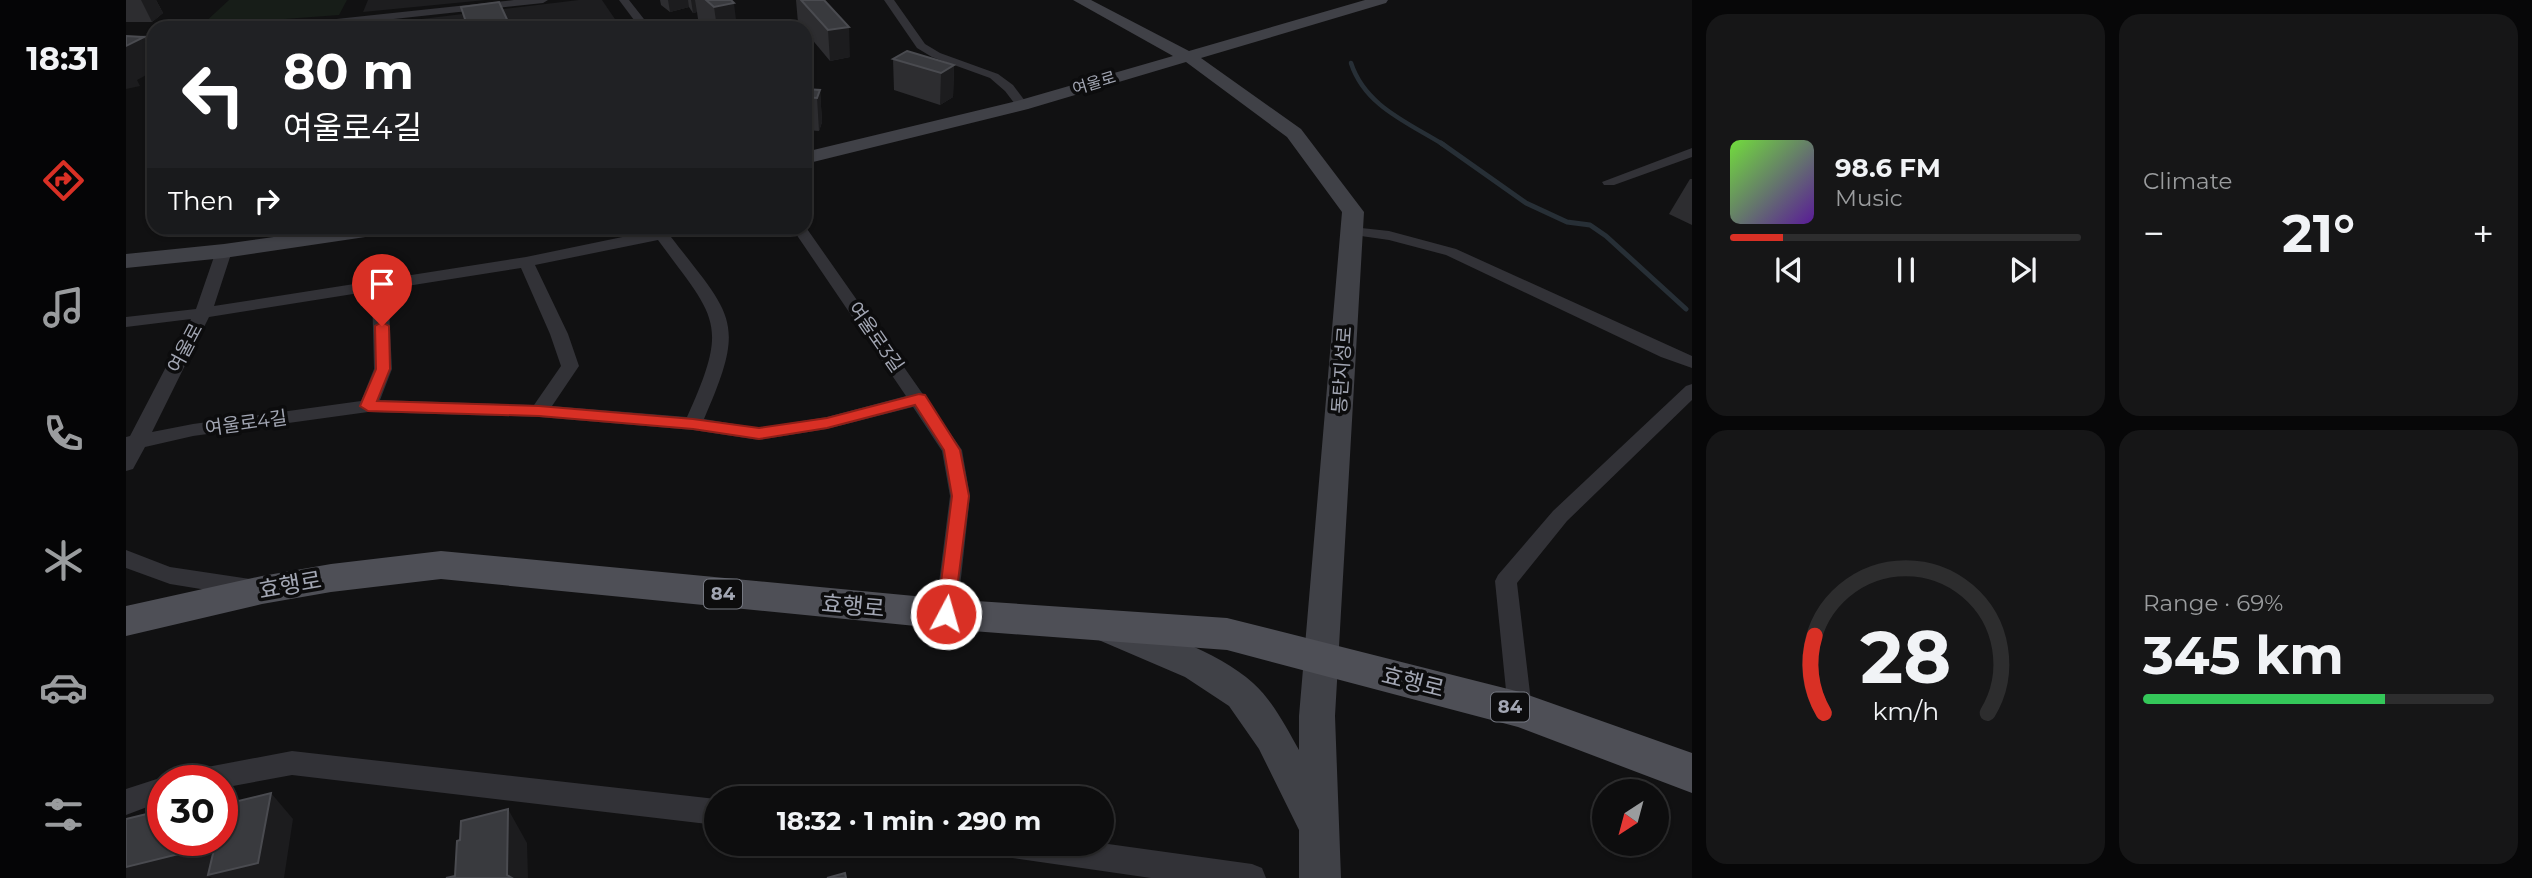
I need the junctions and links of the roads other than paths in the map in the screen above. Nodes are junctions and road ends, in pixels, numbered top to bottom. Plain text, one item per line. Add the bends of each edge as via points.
1 (542, 0) edge
2 (624, 0) edge
3 (889, 0) edge
4 (1080, 0) edge
5 (1381, 0) edge
6 (346, 21) edge
7 (640, 21) edge
8 (147, 38) edge
9 (126, 40) edge
10 (1184, 55) junction
11 (1022, 104) junction
12 (1692, 152) edge
13 (812, 156) edge
14 (1609, 182) dead end
15 (1352, 232) junction
16 (332, 235) edge
17 (656, 235) edge
18 (662, 235) edge
19 (804, 235) edge
20 (224, 251) junction
21 (126, 261) edge
22 (526, 262) junction
23 (380, 284) junction
24 (203, 313) junction
25 (126, 322) edge
26 (1692, 362) edge
27 (1692, 390) edge
28 (919, 399) junction
29 (368, 406) junction
30 (539, 411) junction
31 (693, 424) junction
32 (131, 443) edge
33 (126, 464) edge
34 (126, 558) edge
35 (262, 590) junction
36 (946, 614) junction
37 (126, 621) edge
38 (1094, 623) junction
39 (1322, 659) junction
40 (1520, 710) junction
41 (238, 773) edge
42 (1692, 773) edge
43 (147, 795) edge
44 (126, 802) edge
45 (704, 811) edge
46 (1319, 827) junction
47 (1092, 856) edge
48 (1252, 878) edge
49 (1320, 878) edge

1 - 6 street
2 - 7 street
3 - 11 street via 921,46 994,76
4 - 10 main road, 동탄지성로
5 - 10 main road, 여울로
8 - 9 street
10 - 11 main road, 여울로
10 - 15 main road, 동탄지성로 via 1294,133 1353,212
11 - 13 main road, 여울로
12 - 14 street
15 - 26 street via 1451,252
15 - 39 main road, 동탄지성로
16 - 20 main road
17 - 22 street
18 - 31 street via 706,294 721,326 717,368
19 - 28 street, 여울로3길
20 - 21 main road
20 - 24 street, 여울로
22 - 23 street
22 - 30 street via 569,366
23 - 24 street
23 - 29 street via 383,369
24 - 25 street
24 - 32 street, 여울로
27 - 40 street via 1560,516 1506,581
28 - 31 street, 여울로4길 via 827,423 759,434
28 - 36 street, 여울로3길 via 952,450 960,496
29 - 30 street, 여울로4길
29 - 32 street, 여울로4길
30 - 31 street, 여울로4길
32 - 33 street, 여울로
34 - 35 street via 159,573
35 - 36 main road, 효행로 / 84 via 441,565
35 - 37 main road, 효행로 / 84
36 - 38 main road, 효행로 / 84
38 - 39 main road, 효행로 / 84 via 1227,634
38 - 46 main road via 1191,665 1243,696
39 - 40 main road, 효행로 / 84
39 - 46 main road, 동탄지성로 via 1317,716
40 - 42 main road, 효행로 / 84
41 - 45 street via 292,763
43 - 44 street
46 - 49 main road, 동탄지성로
47 - 48 street

